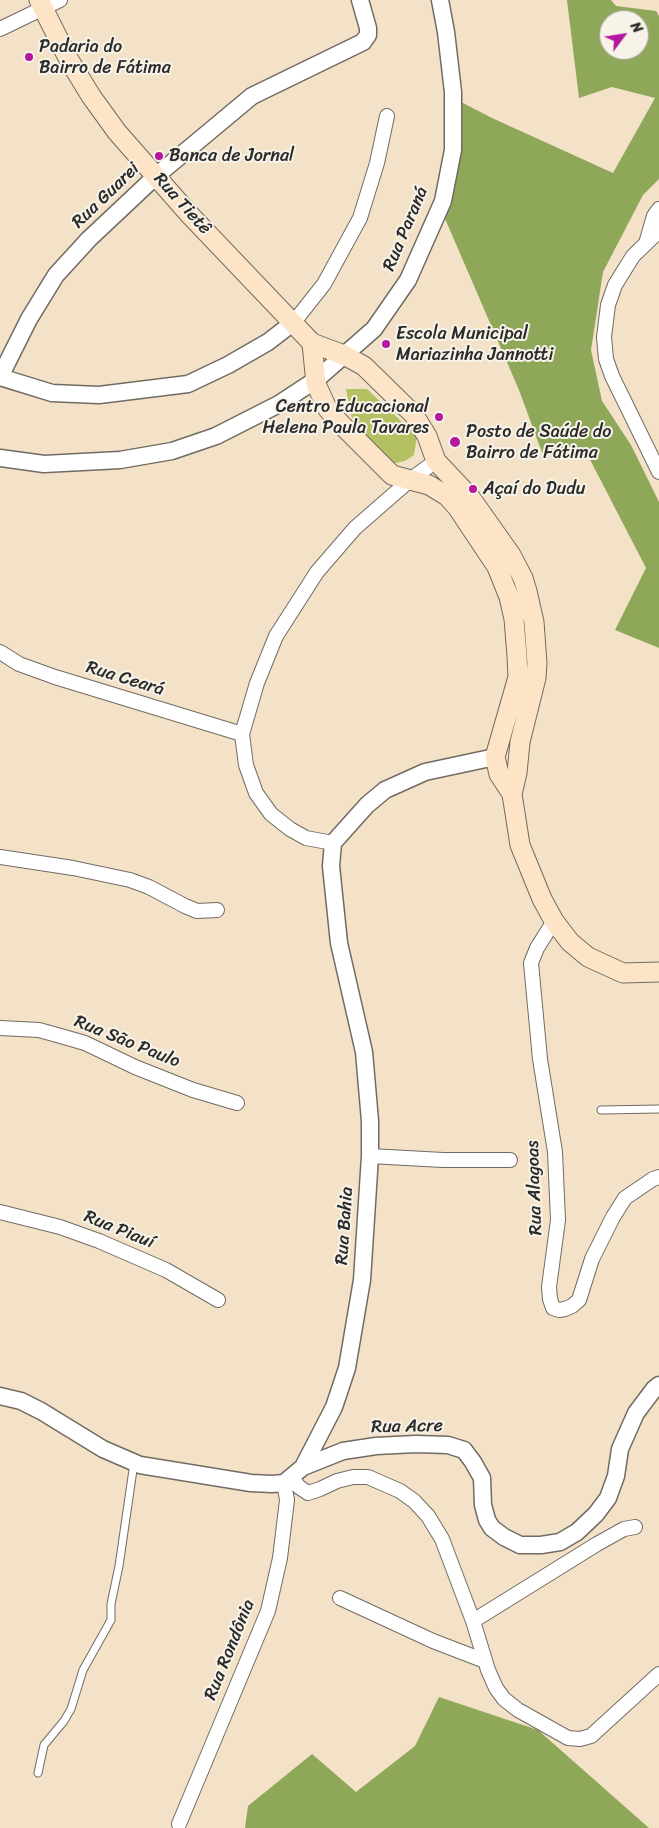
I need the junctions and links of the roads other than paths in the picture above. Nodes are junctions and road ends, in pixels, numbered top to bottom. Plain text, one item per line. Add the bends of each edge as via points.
1 (360, 0) edge
2 (440, 0) edge
3 (48, 3) edge
4 (0, 29) edge
5 (387, 116) dead end
6 (156, 176) junction
7 (659, 209) edge
8 (659, 230) edge
9 (648, 240) junction
10 (294, 322) junction
11 (312, 343) junction
12 (344, 355) junction
13 (0, 377) edge
14 (317, 379) junction
15 (0, 458) edge
16 (436, 461) junction
17 (659, 472) edge
18 (410, 480) junction
19 (464, 502) junction
20 (528, 591) junction
21 (509, 597) junction
22 (0, 652) edge
23 (527, 677) junction
24 (242, 734) junction
25 (500, 737) junction
26 (520, 742) junction
27 (495, 756) junction
28 (512, 794) junction
29 (333, 844) junction
30 (0, 857) edge
31 (217, 910) dead end
32 (554, 921) junction
33 (659, 972) edge
34 (0, 1028) edge
35 (238, 1102) dead end
36 (659, 1109) edge
37 (601, 1110) dead end
38 (370, 1156) junction
39 (510, 1160) dead end
40 (659, 1177) edge
41 (0, 1212) edge
42 (218, 1300) dead end
43 (659, 1385) edge
44 (0, 1396) edge
45 (134, 1463) junction
46 (293, 1476) junction
47 (636, 1527) dead end
48 (340, 1598) dead end
49 (473, 1621) junction
50 (485, 1661) junction
51 (659, 1674) edge
52 (38, 1773) dead end
53 (179, 1824) dead end

1 - 6 street, Rua Guarei via 368,28 363,42 252,96
2 - 12 street, Rua Paraná via 453,92 453,150 443,201 408,280 374,329
3 - 4 street
3 - 6 main road, Rua Tietê via 69,60 91,96 117,132
5 - 10 street via 360,218 324,284
6 - 10 main road, Rua Tietê
6 - 13 street, Rua Guarei via 56,275 28,319
7 - 9 street
8 - 9 street
9 - 17 street via 633,256 615,286 606,312 604,337 612,376
10 - 11 main road, Rua Tietê
10 - 13 street via 268,342 188,384 99,395 52,393
11 - 12 main road, Rua Tietê
11 - 14 main road
12 - 14 street, Rua Paraná
12 - 16 main road, Rua Tietê via 364,366 414,415 427,436
14 - 15 street, Rua Paraná via 279,404 224,432 172,451 120,460 44,464
14 - 18 main road via 321,396 338,421 392,474
16 - 18 street
16 - 19 main road
18 - 19 main road via 429,485
18 - 24 street via 354,528 317,572 276,636 257,683
19 - 20 main road via 511,555
19 - 21 main road
20 - 21 main road
20 - 23 main road via 537,663
21 - 23 main road
22 - 24 street, Rua Ceará via 19,664 55,678
23 - 25 main road
23 - 26 main road
24 - 29 street via 246,765 256,793 271,814 306,838
25 - 26 main road
25 - 27 main road
26 - 28 main road
27 - 28 main road via 499,774
27 - 29 street via 425,772 386,790 367,805
28 - 32 main road via 520,845
29 - 38 street, Rua Bahia via 331,866 339,943 364,1052
30 - 31 street via 130,880 198,911
32 - 33 main road via 570,942 588,957 623,973
32 - 40 street, Rua Alagoas via 531,963 540,1059 555,1152 558,1220 549,1287 553,1308 565,1309 579,1300 592,1259 625,1198
34 - 35 street, Rua São Paulo via 57,1034 193,1090
36 - 37 lane
38 - 39 street
38 - 46 street, Rua Bahia via 362,1280 347,1368 334,1407
41 - 42 street, Rua Piauí via 99,1240 166,1270
43 - 46 street, Rua Acre via 636,1413 620,1449 616,1476 608,1498 577,1532 560,1542 520,1545 492,1528 483,1506 482,1478 474,1462 464,1450 448,1445 416,1444 343,1451
44 - 45 street via 21,1401 41,1411
45 - 46 street via 251,1483 272,1484
45 - 52 lane via 120,1566 110,1604 111,1620 82,1670 71,1709 44,1745
46 - 49 street via 299,1487 308,1492 337,1481 368,1477 414,1501 442,1539
46 - 53 street, Rua Rondônia via 268,1611
47 - 49 street via 624,1529 597,1544
48 - 50 street
49 - 50 street
50 - 51 street via 504,1699 568,1738 580,1739 591,1736

